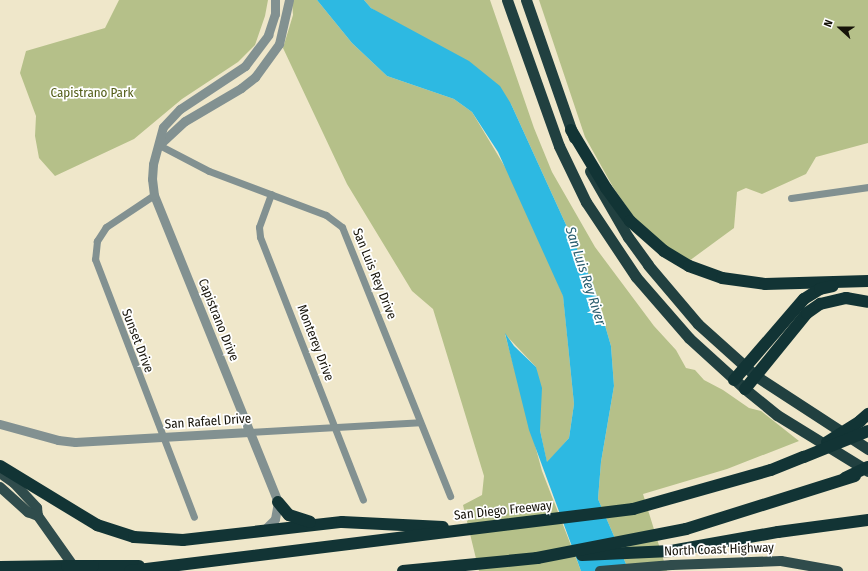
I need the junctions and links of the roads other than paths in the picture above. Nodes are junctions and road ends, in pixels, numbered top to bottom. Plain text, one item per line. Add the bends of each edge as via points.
1 (275, 0) edge
2 (289, 0) edge
3 (507, 0) edge
4 (526, 0) edge
5 (571, 130) junction
6 (159, 145) junction
7 (868, 187) edge
8 (271, 194) junction
9 (154, 195) junction
10 (791, 198) dead end
11 (868, 281) edge
12 (868, 302) edge
13 (744, 367) junction
14 (756, 376) junction
15 (734, 380) junction
16 (745, 389) junction
17 (864, 417) edge
18 (420, 422) junction
19 (0, 424) edge
20 (335, 427) junction
21 (249, 432) junction
22 (868, 432) edge
23 (163, 438) junction
24 (868, 449) edge
25 (804, 457) junction
26 (0, 466) edge
27 (868, 467) edge
28 (868, 472) edge
29 (0, 473) edge
30 (845, 478) junction
31 (0, 487) edge
32 (450, 496) dead end
33 (363, 500) dead end
34 (278, 502) junction
35 (38, 516) junction
36 (194, 517) dead end
37 (868, 520) edge
38 (316, 524) junction
39 (265, 529) junction
40 (468, 529) junction
41 (537, 558) junction
42 (0, 566) edge
43 (172, 566) junction
44 (72, 568) edge
45 (130, 571) edge
46 (403, 571) edge
47 (600, 571) edge
48 (838, 571) edge

1 - 6 street, Capistrano Drive via 275,14 260,49 233,76 171,118 163,128
2 - 6 street via 279,44 255,77 242,88 185,121
3 - 15 highway via 554,136 586,202 613,245 659,306
4 - 5 highway
5 - 11 highway via 606,188 630,221 664,251 689,266 722,278 764,284
5 - 13 highway via 598,187 648,265 698,324
6 - 8 street, San Luis Rey Drive via 209,171
6 - 9 street, Capistrano Drive via 152,171
7 - 10 street
8 - 18 street, San Luis Rey Drive via 326,215 342,227
8 - 20 street, Monterey Drive via 259,227 260,237
9 - 21 street, Capistrano Drive
9 - 23 street, Sunset Drive via 106,227 97,241 94,260
11 - 13 highway via 820,289 804,299
12 - 14 highway via 846,298 820,304 807,313
13 - 14 highway
13 - 15 highway
14 - 16 highway
14 - 24 highway
15 - 16 highway
16 - 28 highway via 778,415
17 - 25 highway, bridge
18 - 20 street, San Rafael Drive
18 - 32 street, San Luis Rey Drive
19 - 23 street, San Rafael Drive via 58,440 75,442
20 - 21 street, San Rafael Drive
20 - 33 street, Monterey Drive
21 - 23 street, San Rafael Drive
21 - 34 street, Capistrano Drive
22 - 25 highway, San Diego Freeway, bridge
23 - 36 street, Sunset Drive
25 - 40 highway, San Diego Freeway via 771,470 633,509
26 - 39 highway via 97,525 134,537 183,540
27 - 30 highway, bridge
28 - 30 highway, bridge
29 - 35 main road via 14,483 37,508
30 - 41 highway via 686,529
31 - 35 main road via 28,512
34 - 38 highway via 289,515
34 - 39 street via 275,519
35 - 44 main road
37 - 41 highway via 671,550
38 - 39 highway
38 - 40 highway via 384,522
40 - 43 highway, San Diego Freeway
41 - 46 highway via 475,562
42 - 44 highway
43 - 44 highway, bridge
43 - 45 highway, San Diego Freeway
47 - 48 main road, North Coast Highway via 672,565 781,561

